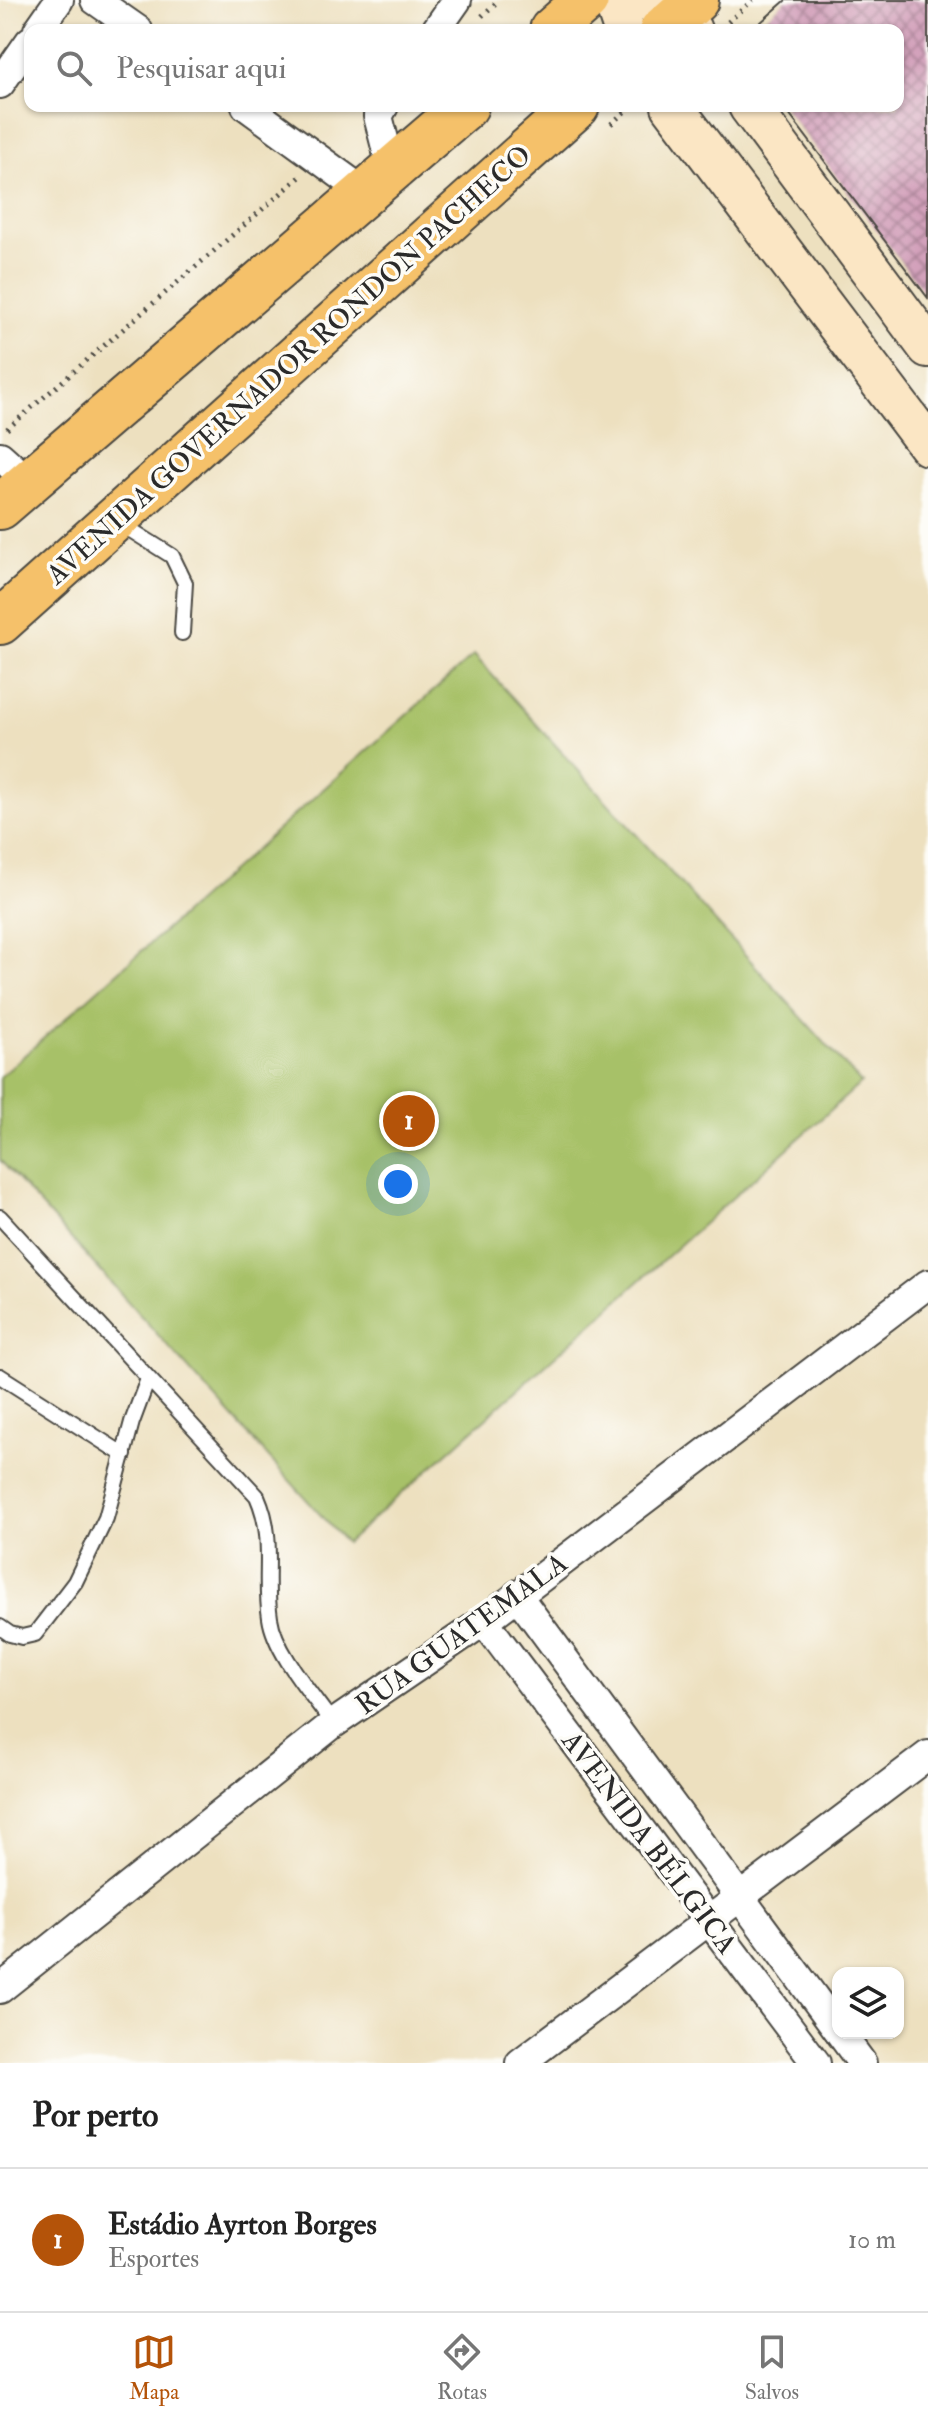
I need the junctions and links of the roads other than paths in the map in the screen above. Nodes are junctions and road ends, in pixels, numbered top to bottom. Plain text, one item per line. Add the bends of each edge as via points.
1 (59, 0) edge
2 (95, 0) edge
3 (457, 0) edge
4 (586, 0) edge
5 (614, 0) edge
6 (42, 24) edge
7 (129, 24) edge
8 (440, 24) edge
9 (559, 24) edge
10 (622, 24) edge
11 (24, 50) edge
12 (0, 84) edge
13 (254, 112) edge
14 (380, 112) edge
15 (459, 112) edge
16 (570, 112) edge
17 (677, 112) edge
18 (753, 112) edge
19 (380, 182) junction
20 (889, 295) junction
21 (842, 331) junction
22 (928, 347) edge
23 (882, 384) junction
24 (928, 445) edge
25 (10, 482) edge
26 (114, 519) junction
27 (0, 622) edge
28 (182, 633) dead end
29 (0, 1217) edge
30 (928, 1284) edge
31 (0, 1376) edge
32 (148, 1379) junction
33 (124, 1455) junction
34 (517, 1595) junction
35 (484, 1621) junction
36 (0, 1627) edge
37 (333, 1724) junction
38 (928, 1755) edge
39 (740, 1896) junction
40 (709, 1920) junction
41 (0, 1989) edge
42 (832, 2022) edge
43 (844, 2039) edge
44 (520, 2063) edge
45 (816, 2063) edge
46 (862, 2063) edge

1 - 6 street
2 - 7 street
3 - 8 street
4 - 9 main road
5 - 10 main road
11 - 12 street
13 - 19 street via 321,159
14 - 19 street
15 - 19 main road
16 - 26 main road, AVENIDA GOVERNADOR RONDON PACHECO
17 - 21 main road
18 - 20 main road
19 - 25 main road
20 - 21 main road
20 - 22 main road
21 - 23 main road
22 - 23 main road
23 - 24 main road
26 - 27 main road, AVENIDA GOVERNADOR RONDON PACHECO
26 - 28 lane via 172,556 185,583
29 - 32 lane
30 - 34 street, RUA GUATEMALA
31 - 33 lane
32 - 33 lane
32 - 37 lane via 257,1496 269,1535 275,1635
33 - 36 lane via 106,1518 75,1582 35,1634 22,1637
34 - 35 street, RUA GUATEMALA
34 - 39 street, AVENIDA BÉLGICA
35 - 37 street, RUA GUATEMALA
35 - 40 street, AVENIDA BÉLGICA
37 - 41 street, RUA GUATEMALA
38 - 39 street
39 - 40 street
39 - 42 street, AVENIDA BÉLGICA
40 - 44 street
40 - 45 street, AVENIDA BÉLGICA
43 - 46 street, AVENIDA BÉLGICA

